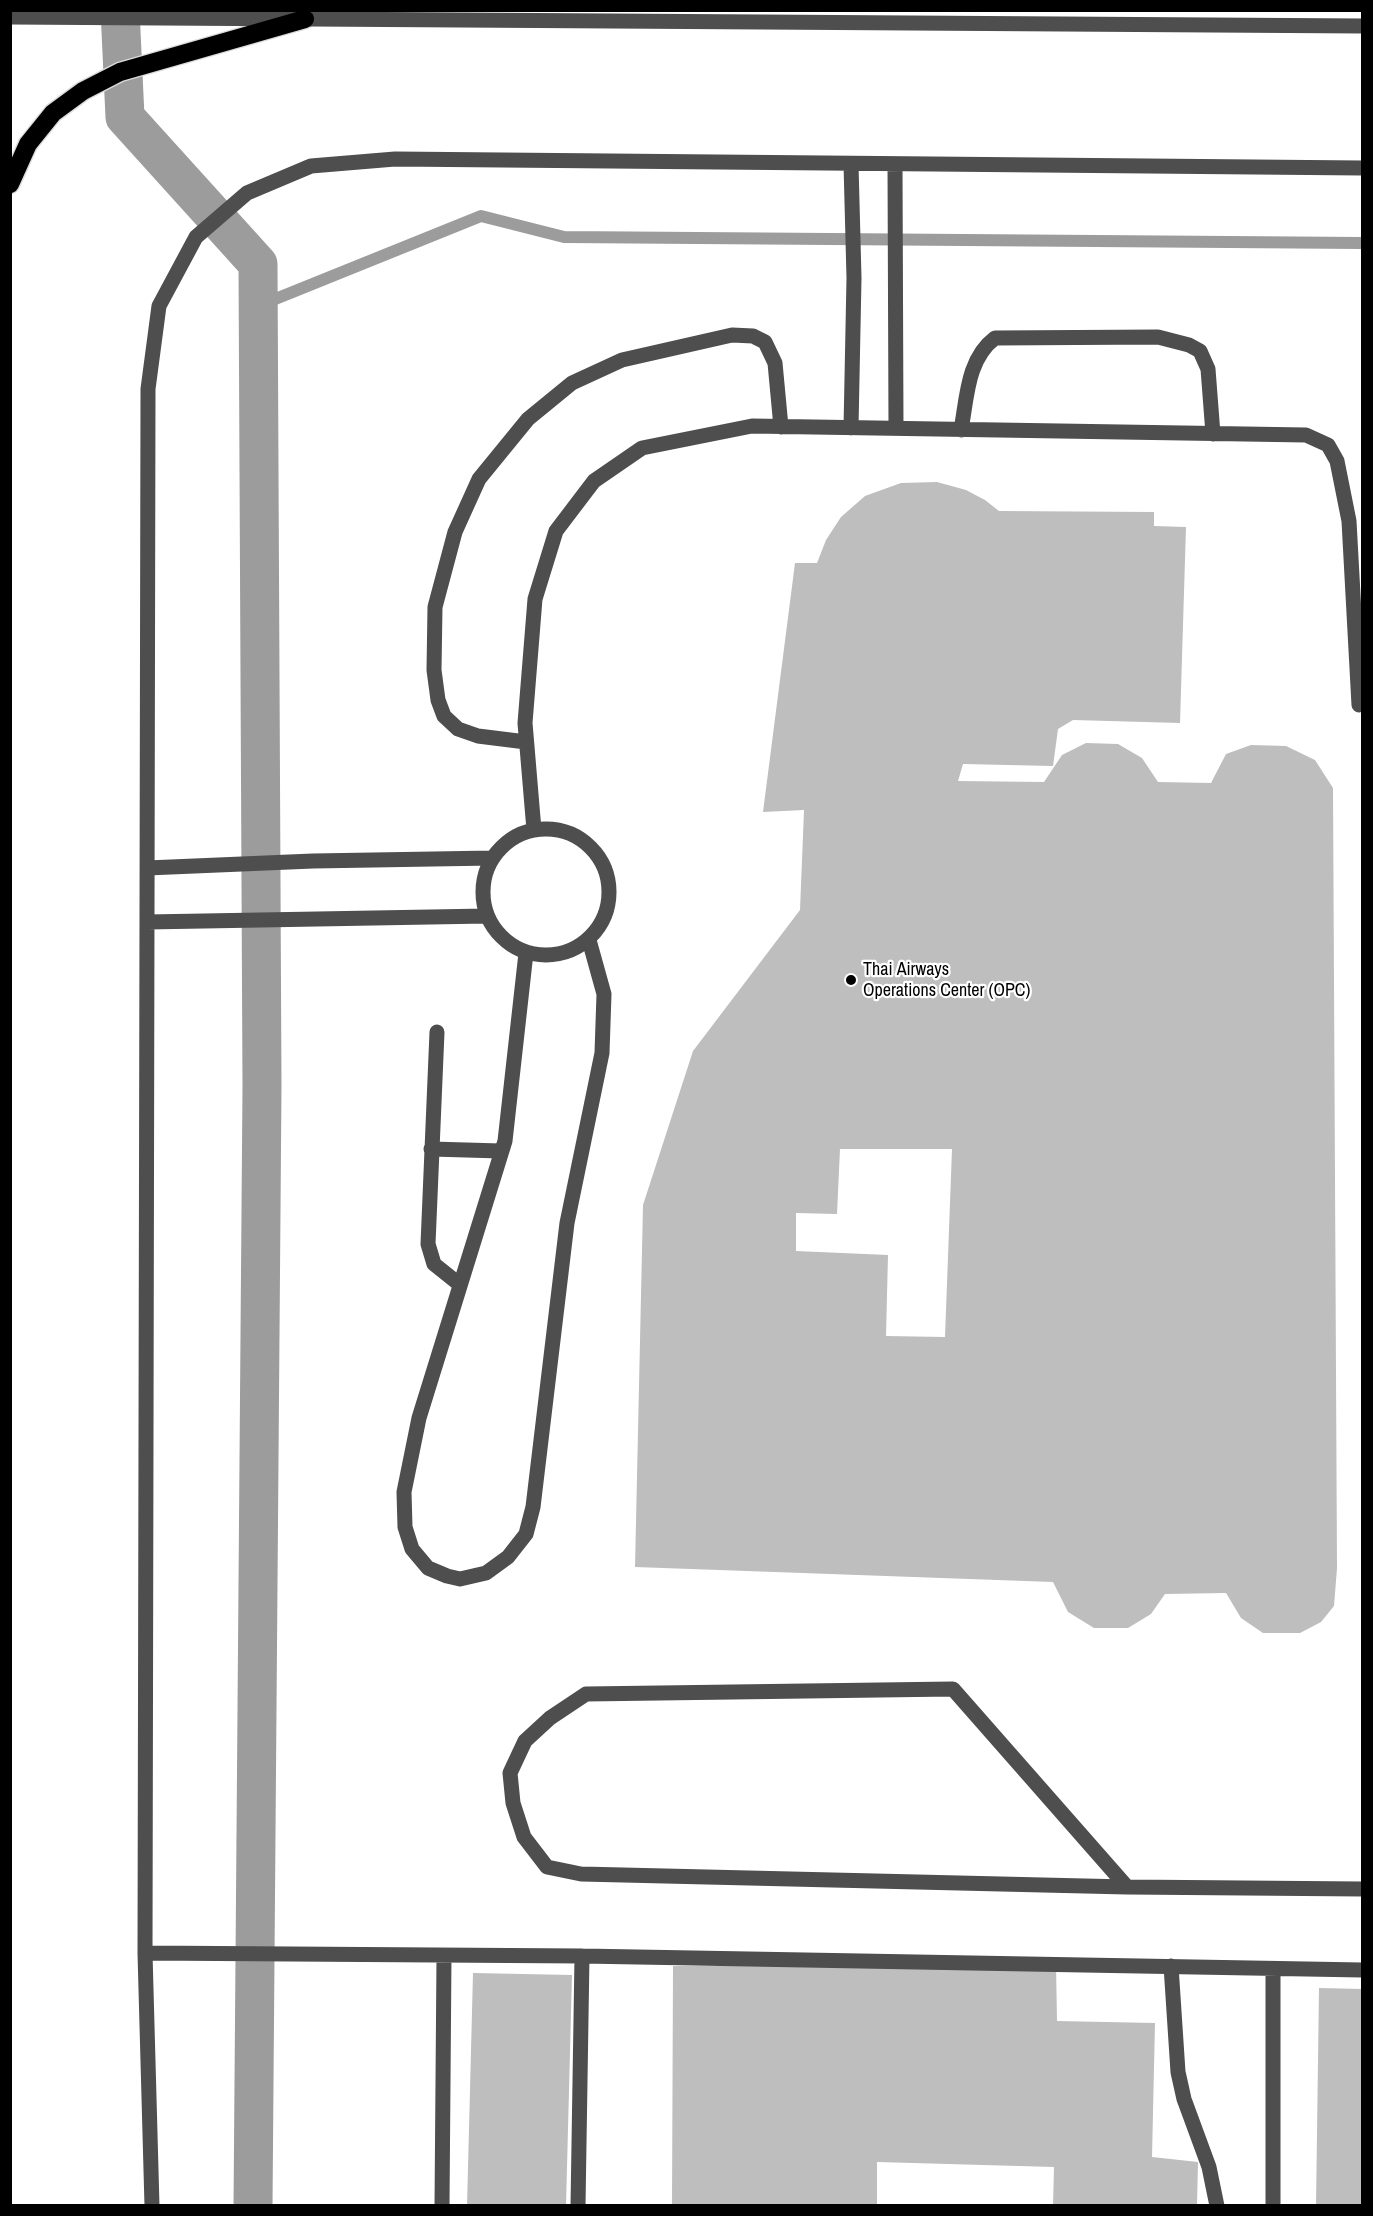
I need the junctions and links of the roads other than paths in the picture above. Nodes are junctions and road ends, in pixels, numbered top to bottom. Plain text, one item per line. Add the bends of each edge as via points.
1 (10, 17) edge
2 (305, 19) junction
3 (1362, 26) edge
4 (851, 164) junction
5 (895, 165) junction
6 (1362, 168) edge
7 (10, 184) edge
8 (782, 427) junction
9 (851, 428) junction
10 (896, 429) junction
11 (962, 430) junction
12 (1213, 434) junction
13 (1359, 705) dead end
14 (526, 742) junction
15 (534, 830) junction
16 (493, 858) junction
17 (147, 868) junction
18 (488, 916) junction
19 (147, 922) junction
20 (589, 940) junction
21 (526, 953) junction
22 (437, 1032) dead end
23 (431, 1149) junction
24 (501, 1151) junction
25 (459, 1284) junction
26 (1127, 1887) junction
27 (1362, 1889) edge
28 (145, 1953) junction
29 (444, 1956) junction
30 (582, 1956) junction
31 (1171, 1966) junction
32 (1273, 1969) junction
33 (1362, 1970) edge
34 (152, 2205) edge
35 (442, 2205) edge
36 (578, 2205) edge
37 (1217, 2205) edge
38 (1273, 2205) edge

1 - 2 street
2 - 3 street
2 - 7 highway via 120,72 84,91 53,113 28,144
4 - 5 street
4 - 9 street
4 - 17 street via 395,159 311,166 247,193 196,237 159,306 148,389
5 - 6 street
5 - 10 street
8 - 9 street
8 - 14 street via 752,426 642,448 594,481 556,531 535,599
8 - 14 street via 775,363 765,342 753,336 732,335 622,360 572,383 528,419 479,479 455,532 435,607 434,670 438,700 444,716 458,729 478,736
9 - 10 street
10 - 11 street
11 - 12 street
11 - 12 street via 974,363 984,346 995,338 1158,337 1200,351 1208,369
12 - 13 street via 1306,435 1328,446 1337,461 1349,522
14 - 15 street
15 - 16 street via 504,845
15 - 20 street via 574,836 591,848 603,864 609,904 602,924
16 - 17 street
16 - 18 street via 485,876 483,896
17 - 19 street
18 - 19 street
18 - 21 street via 496,932
19 - 28 street
20 - 21 street via 559,954
20 - 25 street via 604,994 602,1053 567,1223 533,1507 526,1534 508,1557 486,1573 460,1579 428,1568 412,1549 405,1527 404,1492 419,1418
21 - 24 street
22 - 23 street
23 - 24 street
23 - 25 street via 428,1244 434,1264
24 - 25 street
26 - 26 street via 580,1874 547,1868 524,1837 513,1803 510,1773 525,1741 586,1694 953,1689
26 - 27 street
28 - 29 street
28 - 34 street
29 - 30 street
29 - 35 street
30 - 31 street
30 - 36 street
31 - 32 street
31 - 37 street via 1178,2072 1209,2167
32 - 33 street
32 - 38 street

